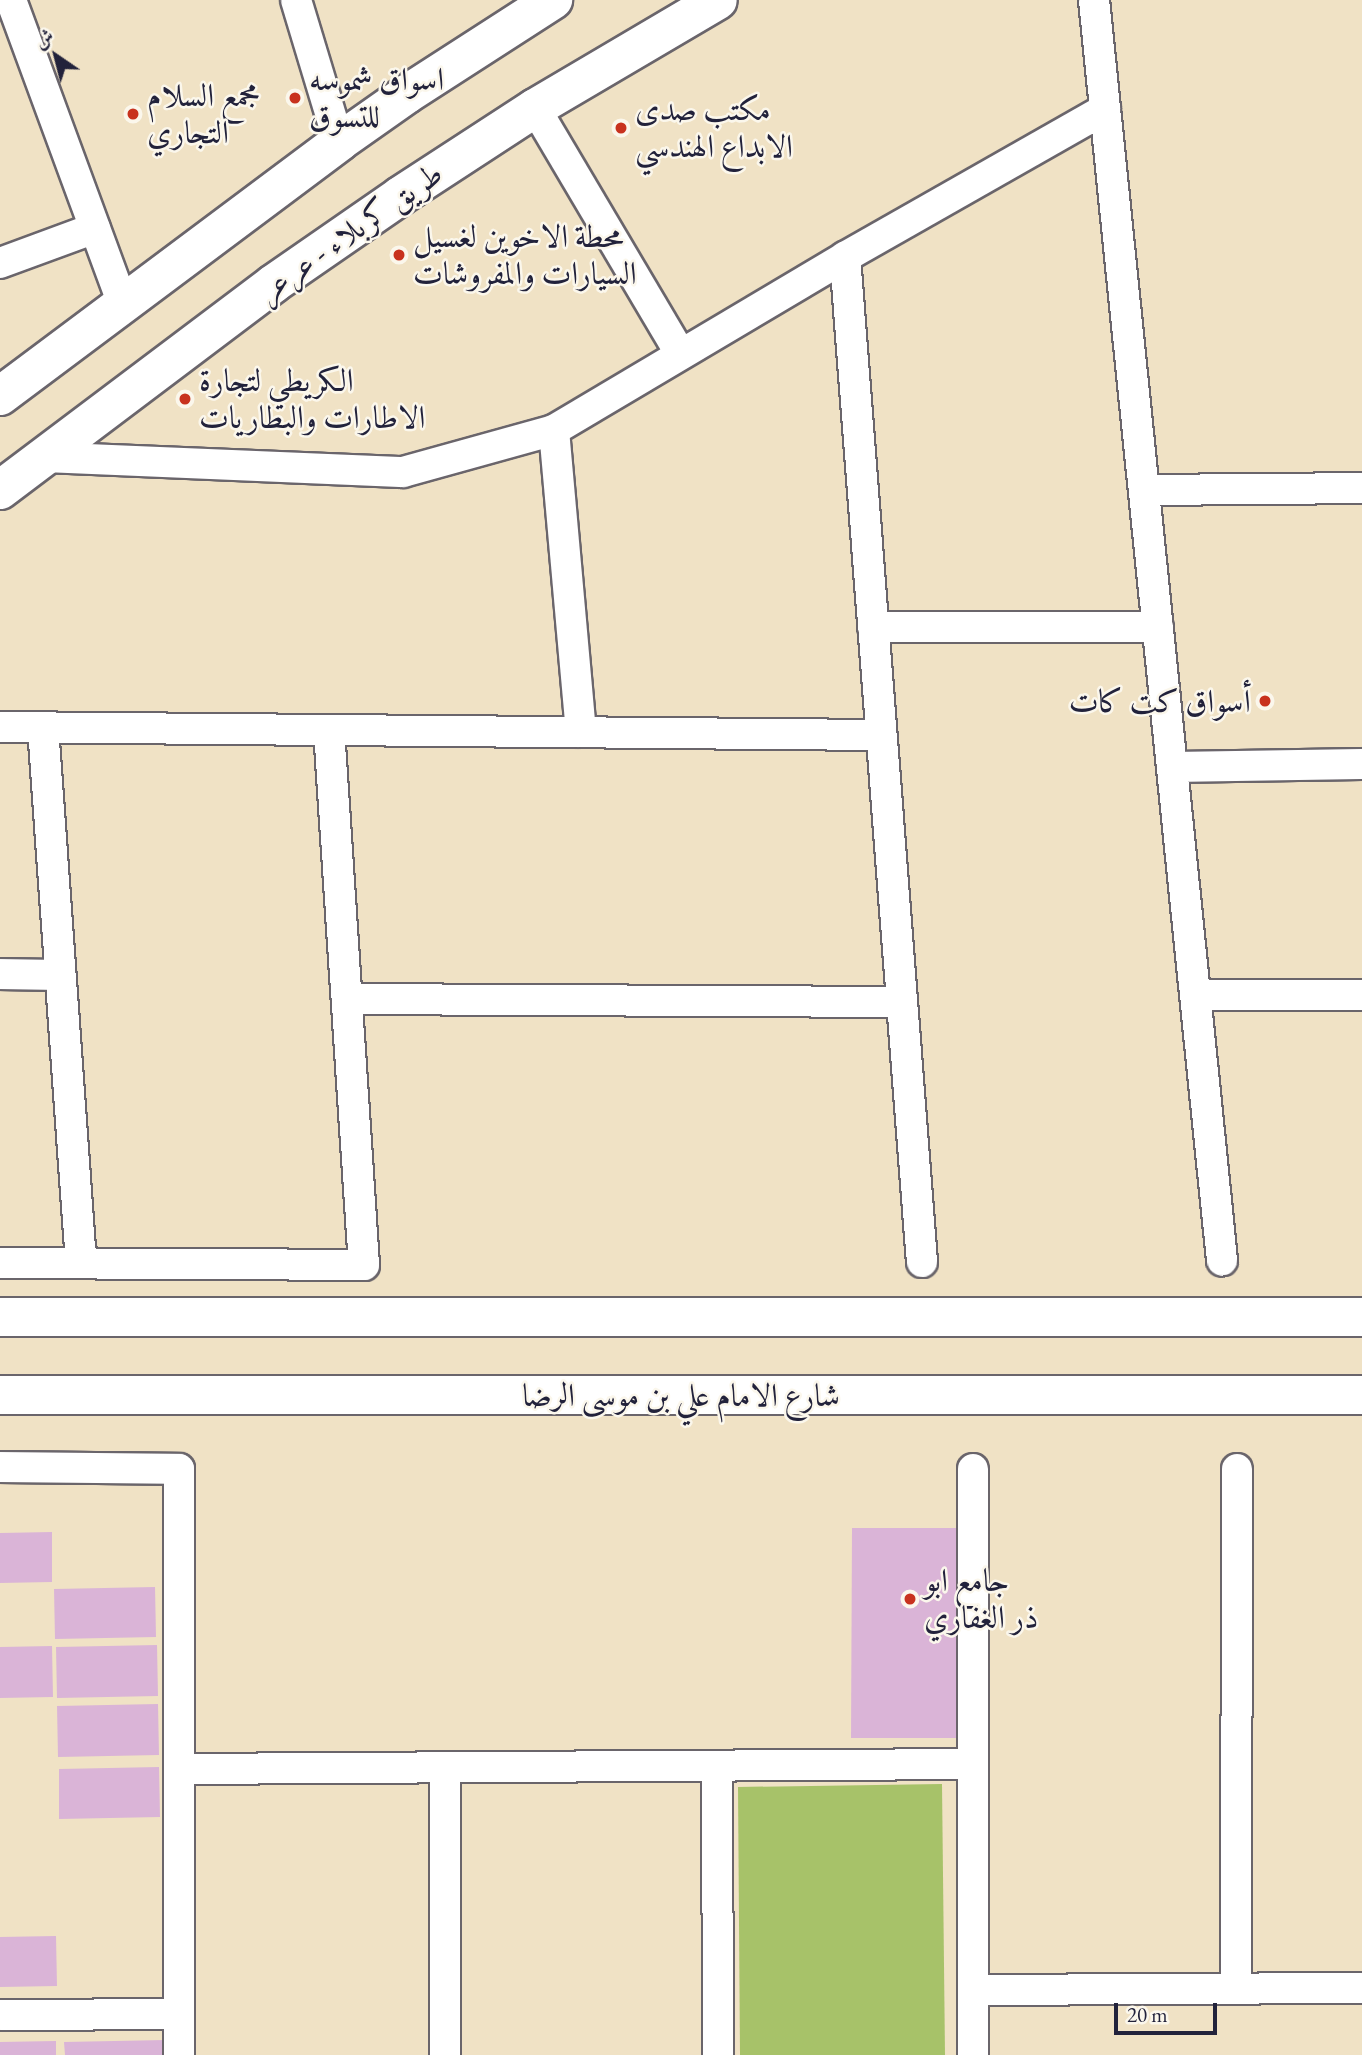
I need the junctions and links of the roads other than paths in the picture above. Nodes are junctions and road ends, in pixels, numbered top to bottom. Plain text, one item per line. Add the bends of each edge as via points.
1 (11, 0) edge
2 (296, 0) edge
3 (553, 0) edge
4 (718, 0) edge
5 (1094, 0) edge
6 (535, 108) junction
7 (1105, 109) junction
8 (339, 142) junction
9 (95, 228) junction
10 (845, 257) junction
11 (0, 262) edge
12 (122, 302) junction
13 (680, 353) junction
14 (0, 396) edge
15 (554, 430) junction
16 (42, 457) junction
17 (1362, 488) edge
18 (0, 490) edge
19 (1144, 491) junction
20 (873, 627) junction
21 (1158, 627) junction
22 (0, 727) edge
23 (43, 727) junction
24 (329, 730) junction
25 (581, 732) junction
26 (881, 735) junction
27 (1362, 764) edge
28 (1172, 766) junction
29 (0, 974) edge
30 (60, 975) junction
31 (1195, 995) junction
32 (1362, 995) edge
33 (347, 999) junction
34 (902, 1002) junction
35 (1222, 1261) dead end
36 (922, 1262) dead end
37 (0, 1263) edge
38 (81, 1263) junction
39 (0, 1317) edge
40 (1362, 1317) edge
41 (0, 1395) edge
42 (1362, 1395) edge
43 (0, 1467) edge
44 (973, 1469) dead end
45 (1237, 1469) dead end
46 (972, 1765) junction
47 (716, 1766) junction
48 (445, 1767) junction
49 (179, 1769) junction
50 (1362, 1988) edge
51 (1236, 1989) junction
52 (973, 1990) junction
53 (179, 2014) junction
54 (0, 2015) edge
55 (179, 2055) edge
56 (446, 2055) edge
57 (718, 2055) edge
58 (973, 2055) edge

1 - 9 street
2 - 8 street
3 - 8 main road
4 - 6 main road, طريق كربلاء - عرعر
5 - 7 street
6 - 13 street
6 - 16 main road, طريق كربلاء - عرعر via 273,284
7 - 10 street
7 - 19 street
8 - 12 main road
9 - 11 street
9 - 12 street
10 - 13 street
10 - 20 street
12 - 14 main road
13 - 15 street
15 - 16 street via 403,472
15 - 25 street
16 - 18 main road, طريق كربلاء - عرعر
17 - 19 street
19 - 21 street
20 - 21 street
20 - 26 street
21 - 28 street
22 - 23 street
23 - 24 street
23 - 30 street
24 - 25 street
24 - 33 street
25 - 26 street
26 - 34 street
27 - 28 street
28 - 31 street
29 - 30 street
30 - 38 street
31 - 32 street
31 - 35 street
33 - 34 street
33 - 38 street via 364,1265
34 - 36 street
37 - 38 street
39 - 40 main road
41 - 42 main road, شارع الامام علي بن موسى الرضا
43 - 49 street via 179,1469
44 - 46 street
45 - 51 street
46 - 47 street
46 - 52 street
47 - 48 street
47 - 57 street
48 - 49 street
48 - 56 street
49 - 53 street
50 - 51 street
51 - 52 street
52 - 58 street
53 - 54 street
53 - 55 street

